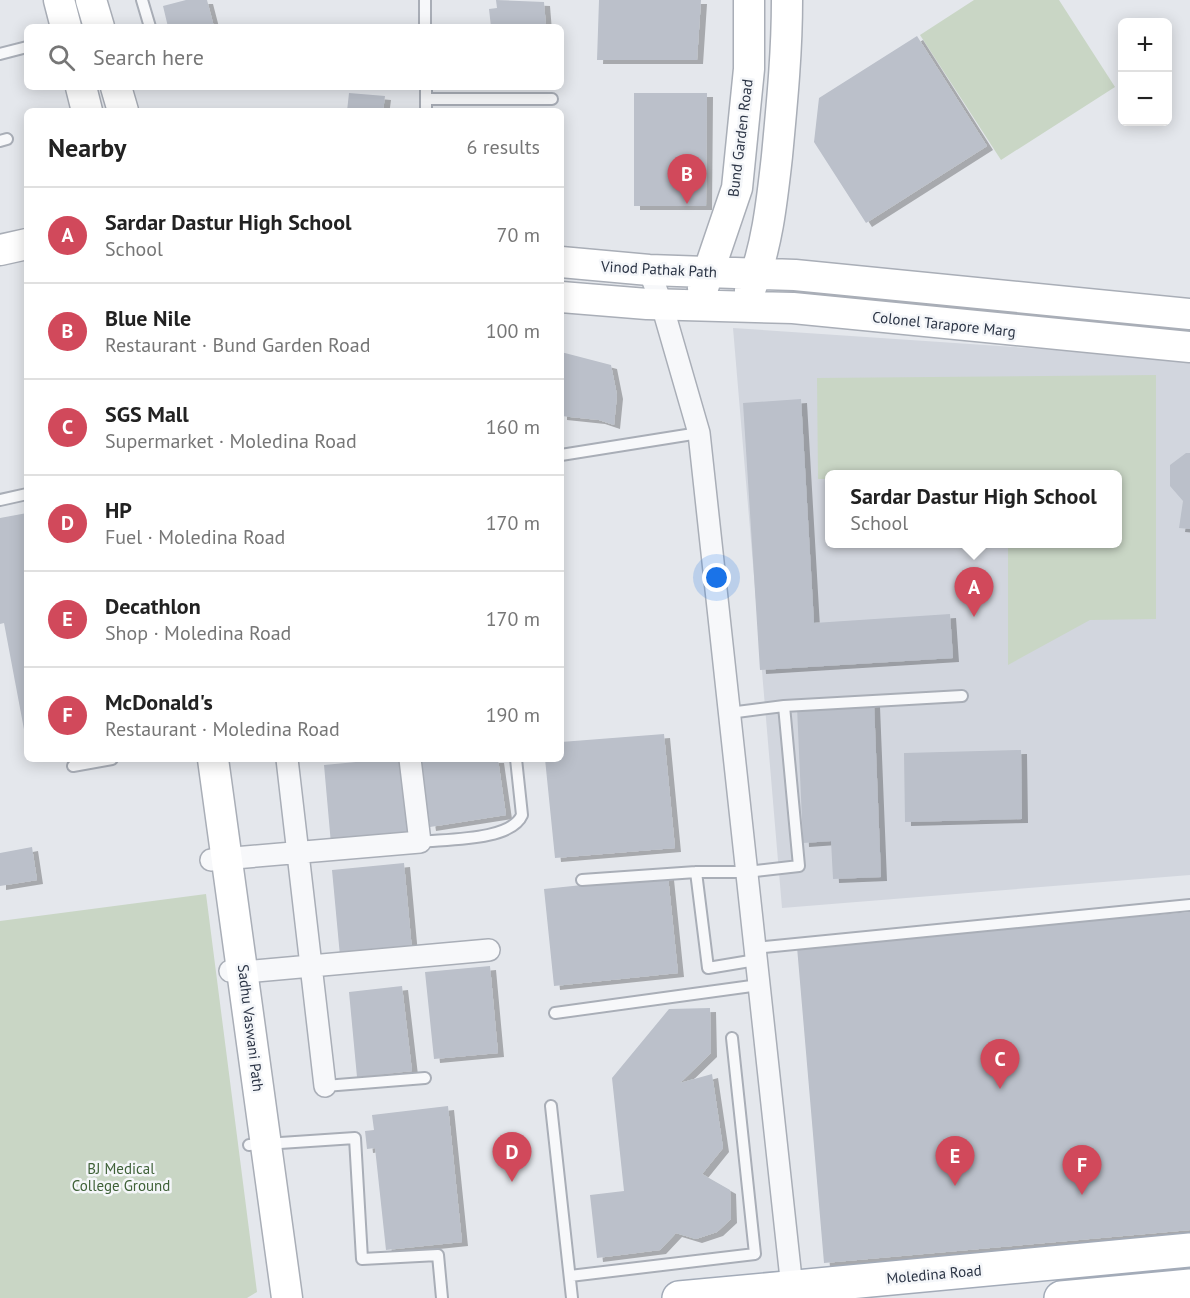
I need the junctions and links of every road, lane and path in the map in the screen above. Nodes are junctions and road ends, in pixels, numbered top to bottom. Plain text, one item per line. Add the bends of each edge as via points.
1 (59, 0) edge
2 (91, 0) edge
3 (142, 0) edge
4 (425, 0) edge
5 (749, 0) edge
6 (787, 0) edge
7 (65, 24) edge
8 (98, 24) edge
9 (149, 24) edge
10 (425, 24) edge
11 (24, 48) edge
12 (0, 54) edge
13 (82, 90) edge
14 (117, 90) edge
15 (426, 90) edge
16 (426, 99) junction
17 (552, 99) dead end
18 (86, 108) edge
19 (122, 108) edge
20 (426, 108) edge
21 (24, 245) edge
22 (0, 250) edge
23 (564, 262) edge
24 (649, 270) junction
25 (709, 272) junction
26 (757, 273) junction
27 (564, 297) edge
28 (662, 305) junction
29 (698, 305) junction
30 (744, 307) junction
31 (1188, 327) edge
32 (699, 433) junction
33 (564, 455) edge
34 (24, 495) edge
35 (0, 500) edge
36 (962, 696) dead end
37 (784, 706) junction
38 (729, 713) junction
39 (95, 762) edge
40 (197, 762) edge
41 (213, 762) edge
42 (288, 762) edge
43 (410, 762) edge
44 (516, 762) edge
45 (73, 766) dead end
46 (420, 842) junction
47 (298, 853) junction
48 (220, 860) junction
49 (696, 872) junction
50 (747, 872) junction
51 (582, 880) dead end
52 (1190, 905) edge
53 (489, 950) dead end
54 (756, 954) junction
55 (310, 965) junction
56 (236, 971) junction
57 (759, 985) junction
58 (555, 1013) dead end
59 (732, 1038) dead end
60 (425, 1078) dead end
61 (325, 1086) joint
62 (551, 1106) dead end
63 (258, 1144) junction
64 (1190, 1250) edge
65 (570, 1276) junction
66 (1190, 1286) edge
67 (792, 1293) edge
68 (1150, 1294) edge
69 (267, 1298) edge
70 (287, 1298) edge
71 (442, 1298) edge
72 (572, 1298) edge
73 (679, 1298) edge
74 (1061, 1298) edge

1 - 7 main road
2 - 8 main road
3 - 9 lane
4 - 10 lane
5 - 25 main road, Bund Garden Road via 749,69 737,188
6 - 26 main road via 787,66 771,207
11 - 12 lane
13 - 18 main road
14 - 19 main road
15 - 16 lane
16 - 17 lane
16 - 20 lane
21 - 22 main road
23 - 24 main road, Vinod Pathak Path
24 - 25 main road, Vinod Pathak Path
24 - 28 street
25 - 26 main road, Vinod Pathak Path
25 - 29 main road, Bund Garden Road
26 - 30 main road
26 - 31 main road, Colonel Tarapore Marg
27 - 28 main road
28 - 29 main road
28 - 32 street
29 - 30 main road, Colonel Tarapore Marg
30 - 31 main road, Colonel Tarapore Marg
32 - 33 lane
32 - 38 street
34 - 35 lane
36 - 37 lane
37 - 38 lane
37 - 50 lane via 799,866
38 - 50 street
39 - 45 lane
40 - 48 main road, Sadhu Vaswani Path
41 - 48 main road, Sadhu Vaswani Path
42 - 47 street
43 - 46 street
44 - 46 lane via 522,815 513,827 500,833
46 - 47 street
47 - 48 street
47 - 55 street
48 - 56 main road, Sadhu Vaswani Path
49 - 50 lane
49 - 51 lane
49 - 54 lane via 708,968
50 - 54 street
52 - 54 lane
53 - 55 street
54 - 57 street
55 - 56 street
55 - 61 street
56 - 63 main road, Sadhu Vaswani Path
57 - 58 lane
57 - 67 street
59 - 65 lane via 755,1254
60 - 61 lane
62 - 65 lane
63 - 69 main road, Sadhu Vaswani Path
63 - 70 main road, Sadhu Vaswani Path
63 - 71 lane via 355,1138 362,1258 438,1255
64 - 67 main road, Moledina Road
65 - 72 lane
66 - 68 main road
67 - 73 main road, Moledina Road
68 - 74 main road

